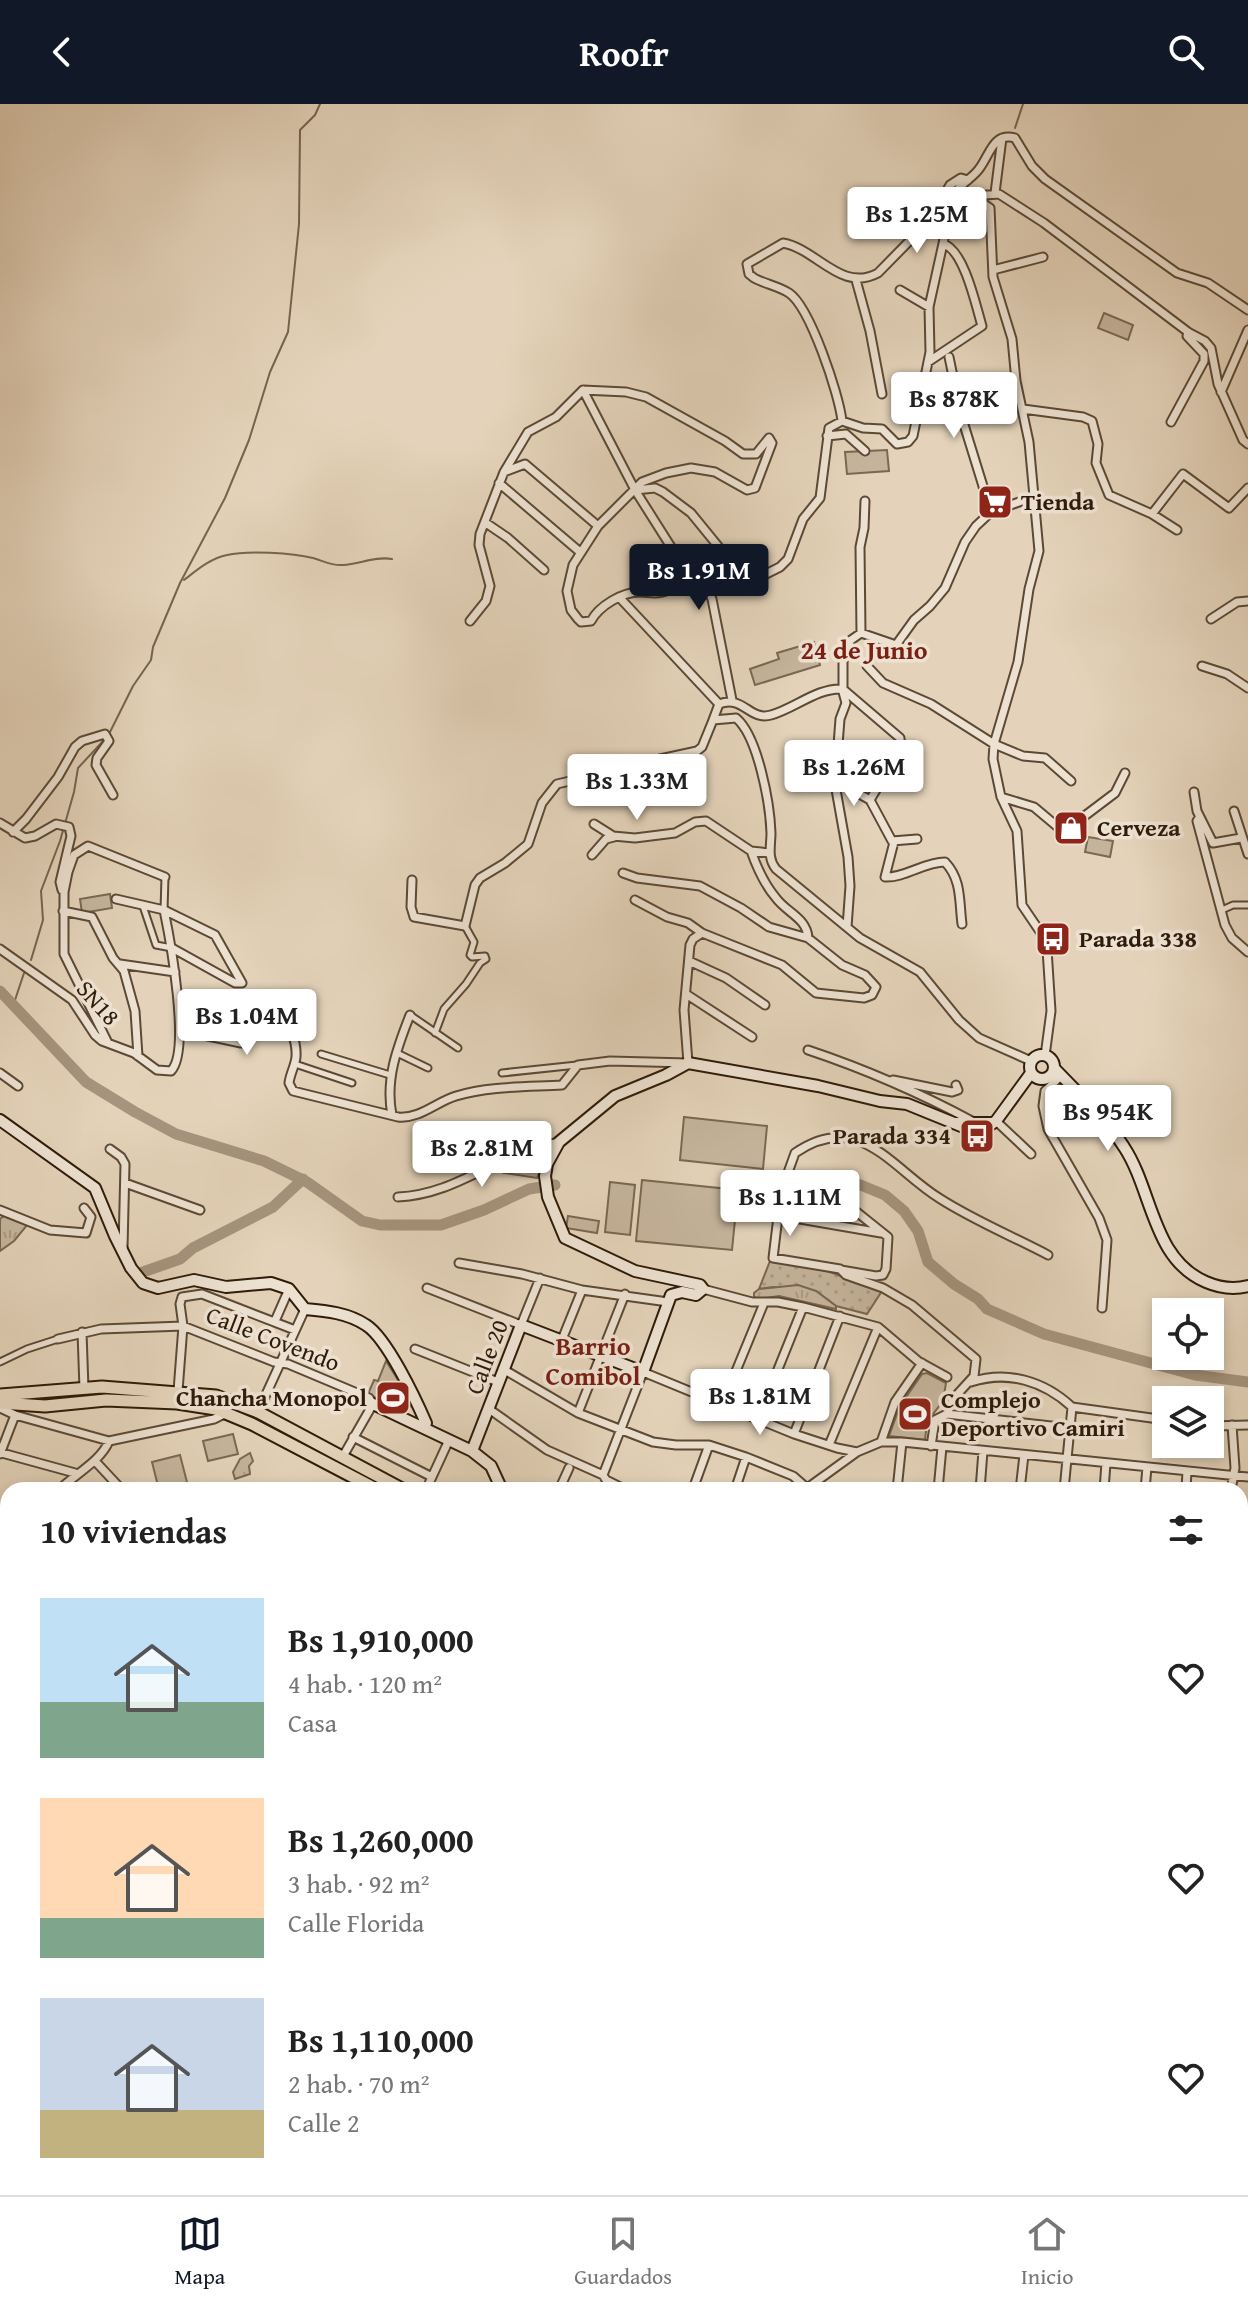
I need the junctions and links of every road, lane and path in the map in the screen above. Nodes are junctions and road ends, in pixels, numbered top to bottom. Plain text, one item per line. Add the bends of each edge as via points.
1 (1002, 138) junction
2 (968, 180) junction
3 (995, 193) junction
4 (965, 204) junction
5 (951, 210) junction
6 (943, 244) junction
7 (1043, 257) dead end
8 (993, 270) junction
9 (856, 280) junction
10 (900, 290) dead end
11 (929, 307) junction
12 (1248, 310) edge
13 (1248, 330) edge
14 (1188, 332) junction
15 (949, 357) dead end
16 (928, 362) junction
17 (583, 390) junction
18 (1221, 392) junction
19 (882, 394) dead end
20 (1023, 409) junction
21 (842, 421) junction
22 (1171, 422) dead end
23 (827, 436) junction
24 (1248, 444) edge
25 (865, 451) dead end
26 (504, 472) junction
27 (499, 483) junction
28 (1248, 488) edge
29 (635, 490) junction
30 (1033, 497) junction
31 (865, 501) dead end
32 (991, 512) junction
33 (1152, 514) junction
34 (486, 523) junction
35 (598, 526) junction
36 (1177, 530) dead end
37 (580, 552) junction
38 (678, 558) dead end
39 (544, 570) dead end
40 (619, 597) junction
41 (1248, 601) edge
42 (1211, 619) dead end
43 (470, 621) dead end
44 (861, 633) junction
45 (867, 666) dead end
46 (1202, 666) dead end
47 (1248, 688) edge
48 (843, 689) junction
49 (732, 700) junction
50 (719, 704) junction
51 (713, 720) junction
52 (994, 744) junction
53 (1125, 773) dead end
54 (1071, 781) dead end
55 (835, 784) junction
56 (1194, 792) dead end
57 (113, 795) dead end
58 (1001, 797) junction
59 (870, 800) junction
60 (1234, 811) dead end
61 (1199, 818) junction
62 (0, 823) edge
63 (594, 824) dead end
64 (13, 832) junction
65 (616, 837) junction
66 (1241, 838) junction
67 (917, 839) dead end
68 (894, 842) junction
69 (751, 851) junction
70 (770, 853) junction
71 (1248, 854) edge
72 (592, 855) dead end
73 (623, 873) dead end
74 (165, 877) joint
75 (412, 880) dead end
76 (64, 892) junction
77 (116, 899) dead end
78 (635, 900) dead end
79 (1248, 905) edge
80 (143, 906) junction
81 (164, 910) junction
82 (1222, 910) junction
83 (63, 911) junction
84 (962, 924) dead end
85 (465, 926) junction
86 (847, 927) junction
87 (702, 933) junction
88 (808, 938) junction
89 (172, 948) junction
90 (0, 949) edge
91 (1248, 952) edge
92 (689, 961) junction
93 (120, 964) junction
94 (175, 972) junction
95 (686, 994) junction
96 (765, 1005) dead end
97 (410, 1015) joint
98 (180, 1030) junction
99 (435, 1033) junction
100 (752, 1037) dead end
101 (109, 1045) junction
102 (458, 1048) dead end
103 (808, 1050) dead end
104 (397, 1053) junction
105 (321, 1054) dead end
106 (138, 1056) junction
107 (1045, 1056) junction
108 (1031, 1061) junction
109 (688, 1063) junction
110 (295, 1064) junction
111 (578, 1065) junction
112 (428, 1068) dead end
113 (1058, 1072) junction
114 (0, 1073) edge
115 (502, 1073) dead end
116 (1031, 1073) junction
117 (390, 1075) junction
118 (883, 1078) junction
119 (352, 1083) dead end
120 (956, 1085) dead end
121 (18, 1086) dead end
122 (392, 1115) junction
123 (0, 1120) edge
124 (995, 1122) junction
125 (974, 1126) junction
126 (559, 1142) junction
127 (110, 1149) dead end
128 (1031, 1154) dead end
129 (125, 1183) junction
130 (781, 1192) junction
131 (398, 1197) dead end
132 (84, 1208) dead end
133 (0, 1210) edge
134 (200, 1210) dead end
135 (777, 1215) junction
136 (884, 1233) junction
137 (123, 1250) junction
138 (1048, 1255) dead end
139 (459, 1263) dead end
140 (840, 1269) junction
141 (540, 1278) junction
142 (1248, 1286) edge
143 (427, 1288) dead end
144 (289, 1289) junction
145 (703, 1289) junction
146 (582, 1290) junction
147 (625, 1294) junction
148 (668, 1302) junction
149 (764, 1303) junction
150 (803, 1307) junction
151 (1102, 1308) dead end
152 (305, 1309) junction
153 (840, 1316) junction
154 (275, 1321) junction
155 (521, 1325) junction
156 (183, 1326) junction
157 (878, 1327) junction
158 (295, 1330) junction
159 (82, 1332) junction
160 (58, 1339) joint
161 (561, 1342) junction
162 (415, 1349) dead end
163 (601, 1357) junction
164 (0, 1362) edge
165 (281, 1363) junction
166 (922, 1363) junction
167 (503, 1369) junction
168 (643, 1372) junction
169 (947, 1377) dead end
170 (498, 1382) junction
171 (969, 1383) junction
172 (84, 1389) junction
173 (0, 1395) edge
174 (177, 1397) junction
175 (85, 1402) junction
176 (373, 1404) junction
177 (0, 1405) edge
178 (722, 1405) junction
179 (1072, 1407) junction
180 (489, 1409) junction
181 (228, 1412) junction
182 (578, 1413) junction
183 (947, 1414) junction
184 (15, 1415) junction
185 (255, 1418) junction
186 (1152, 1418) edge
187 (758, 1419) junction
188 (1224, 1425) edge
189 (1232, 1425) junction
190 (1248, 1425) edge
191 (424, 1428) junction
192 (622, 1428) junction
193 (1069, 1428) junction
194 (794, 1434) junction
195 (353, 1437) junction
196 (449, 1440) junction
197 (109, 1441) junction
198 (881, 1442) junction
199 (902, 1442) junction
200 (709, 1445) junction
201 (829, 1445) junction
202 (931, 1446) junction
203 (942, 1447) junction
204 (472, 1451) junction
205 (983, 1451) junction
206 (857, 1452) junction
207 (1, 1454) edge
208 (1024, 1455) junction
209 (746, 1457) junction
210 (1066, 1459) junction
211 (95, 1461) junction
212 (340, 1463) junction
213 (1106, 1463) junction
214 (1147, 1467) junction
215 (569, 1468) dead end
216 (1187, 1471) junction
217 (75, 1473) junction
218 (603, 1475) junction
219 (1234, 1475) junction
220 (432, 1477) junction
221 (1248, 1477) edge
222 (67, 1482) edge
223 (115, 1482) edge
224 (367, 1482) edge
225 (380, 1482) edge
226 (430, 1482) edge
227 (498, 1482) edge
228 (563, 1482) edge
229 (610, 1482) edge
230 (696, 1482) edge
231 (738, 1482) edge
232 (799, 1482) edge
233 (816, 1482) edge
234 (898, 1482) edge
235 (939, 1482) edge
236 (981, 1482) edge
237 (1021, 1482) edge
238 (1065, 1482) edge
239 (1105, 1482) edge
240 (1146, 1482) edge
241 (1186, 1482) edge
242 (1233, 1482) edge

1 - 2 street
1 - 3 street
1 - 12 street via 1015,138 1045,179 1153,257 1177,273 1208,283
2 - 5 street via 956,190
2 - 9 street via 950,185 929,221 878,273
3 - 4 street
3 - 14 street via 1044,223
4 - 5 street
4 - 8 street via 990,208
5 - 6 street
6 - 11 street
6 - 16 street via 951,246 962,262 982,326
7 - 8 street
8 - 20 street via 1012,339
9 - 19 street
9 - 21 street via 783,243 747,264 754,278 793,297 828,366
10 - 11 street
11 - 16 street
13 - 18 street
14 - 18 street via 1211,348
14 - 22 street via 1204,361
15 - 32 street
16 - 21 street via 908,442 897,444 882,429
17 - 26 street via 556,417 528,432
17 - 29 street
17 - 29 street via 646,397 748,456 771,440 753,490 715,472 691,468 653,477
18 - 24 street
20 - 30 street
20 - 33 street via 1092,421 1096,463 1109,495
21 - 23 street via 829,428
23 - 25 street via 846,434
23 - 29 street via 820,498 803,519 788,559 766,574 731,562 691,513 663,492
26 - 27 street
26 - 35 street via 525,464
27 - 34 street
27 - 37 street
28 - 33 street via 1229,508 1183,474
29 - 35 street
29 - 38 street
30 - 32 street
30 - 52 street via 1039,558 1018,662
31 - 44 street
32 - 44 street via 968,535 945,588 900,642 893,646
33 - 36 street
34 - 39 street
34 - 43 street via 479,545 490,586
35 - 37 street
37 - 40 street via 567,591 574,616 591,621
40 - 49 street via 654,594 701,577 712,599
40 - 50 street
41 - 42 street
44 - 48 street via 845,650
45 - 52 street via 883,683 931,704
46 - 47 street
48 - 49 street via 770,715 758,715
48 - 55 street via 846,703
48 - 59 street via 902,741
49 - 50 street
50 - 51 street
51 - 70 street via 736,718 752,743 767,804
51 - 85 street via 697,751 660,759 621,779 557,784 542,803 528,844 475,885
52 - 54 street via 1045,758
52 - 58 street
53 - 58 street via 1115,793 1069,828 1059,828 1034,807
55 - 59 street
55 - 86 street via 848,857
56 - 61 street
57 - 64 street via 96,762 107,745 105,734 75,747
58 - 107 street via 1019,838 1023,910 1047,949 1051,1011
59 - 68 street
60 - 66 street
61 - 66 street via 1213,843
61 - 82 street
62 - 64 street
63 - 65 street
64 - 76 street via 29,838 59,824 69,827 60,882
65 - 69 street via 668,834 706,821
65 - 72 street via 606,839
66 - 71 street
67 - 68 street
68 - 84 street via 885,877 945,862 958,882
69 - 70 street
69 - 88 street via 766,885 806,926
70 - 86 street via 776,869
73 - 88 street via 700,886 769,927
74 - 76 street via 88,846 71,862
74 - 81 street
75 - 85 street via 414,917
76 - 83 street
77 - 80 street
78 - 87 street
79 - 82 street
80 - 81 street
80 - 89 street via 156,945
81 - 89 street
81 - 89 street via 219,938 242,983
82 - 91 street via 1232,938
83 - 93 street via 92,917
83 - 101 street via 66,963
85 - 99 street via 474,942 470,955 486,959 444,1009
86 - 108 street via 920,972 979,1038
87 - 88 street via 782,965 816,993 872,995 876,987 871,980
87 - 92 street via 693,939
89 - 94 street
90 - 101 street, SN18 via 72,1000 95,1035
92 - 95 street
92 - 96 street
93 - 94 street
93 - 106 street via 135,1011
94 - 98 street
95 - 100 street
95 - 109 street
97 - 99 street
97 - 104 street
98 - 106 street, SN18 via 171,1071 149,1066
98 - 110 street via 241,1043 264,1015 277,1015 287,1022
99 - 102 street
101 - 106 street, SN18
103 - 118 street
104 - 112 street
104 - 117 street
105 - 117 street
107 - 108 main road
107 - 113 main road
108 - 116 main road
109 - 111 street
109 - 125 main road via 907,1104
109 - 126 main road via 615,1096
110 - 119 street
110 - 122 street via 289,1083 293,1091
111 - 115 street
111 - 122 street via 562,1085 469,1093 411,1117
113 - 116 main road via 1044,1079
113 - 142 main road via 1123,1145 1175,1261 1210,1284
113 - 151 street via 1045,1091 1044,1117 1107,1240
114 - 121 street
116 - 124 main road
117 - 122 street
118 - 120 street via 952,1092 958,1090
118 - 125 street via 922,1094
123 - 137 main road via 95,1188
124 - 125 main road
124 - 128 street
126 - 131 street via 514,1155 435,1192
126 - 145 main road via 547,1164 547,1193 571,1242 635,1271
127 - 129 street via 123,1161
129 - 134 street
129 - 137 street
130 - 135 street
130 - 136 street via 848,1205
130 - 138 street via 795,1153 824,1141 850,1139 876,1149 939,1199
132 - 133 street via 91,1217 86,1233 50,1230
135 - 136 street
135 - 140 street via 773,1258
136 - 140 street via 889,1240 883,1275
137 - 144 main road via 136,1277 150,1287 194,1280 226,1287 271,1283
139 - 141 street
140 - 171 street via 896,1294 953,1338 976,1359
141 - 146 street
141 - 155 street, Calle 20
143 - 155 street
144 - 152 main road
144 - 154 street
145 - 148 main road via 696,1295 673,1293
145 - 149 street
146 - 147 street
146 - 161 street
147 - 148 street
147 - 163 street
148 - 168 main road
149 - 150 street
149 - 178 street
150 - 153 street
150 - 187 street
152 - 158 street
152 - 191 main road via 343,1314 374,1331 419,1406
153 - 157 street
153 - 194 street
154 - 156 street via 202,1294 182,1297
154 - 158 street
155 - 161 main road
155 - 167 main road, Calle 20
156 - 159 street, Calle Covendo
156 - 165 street, Calle Covendo
156 - 174 street
157 - 166 street
157 - 201 street
158 - 165 street
159 - 160 street, Calle Covendo
159 - 172 street
160 - 164 street, Calle Covendo
161 - 163 main road
162 - 170 street
163 - 168 main road
163 - 182 street
165 - 176 street, Calle Covendo
165 - 185 street
166 - 169 street
166 - 198 street via 895,1402
167 - 170 main road, Calle 20
167 - 182 street
168 - 178 street
168 - 192 street
170 - 180 main road, Calle 20
171 - 179 street via 985,1378 1027,1380
171 - 183 street
172 - 173 main road
172 - 174 main road
172 - 175 main road
174 - 175 main road
174 - 181 main road
174 - 185 main road via 216,1396
175 - 177 main road
176 - 191 main road, Calle Covendo
176 - 195 street
177 - 184 street
178 - 187 street
179 - 186 street
179 - 193 street
180 - 204 main road, Calle 20
180 - 218 street via 547,1450
181 - 185 main road
181 - 197 street
182 - 192 street
183 - 193 street
183 - 202 street via 935,1420
184 - 197 street
184 - 207 street
185 - 212 main road
187 - 194 street
188 - 189 street
189 - 190 street
189 - 219 street
191 - 196 main road, Calle Covendo
192 - 200 street via 664,1444
192 - 218 street
193 - 210 street
194 - 201 street
195 - 212 street
195 - 220 street
196 - 204 main road, Calle Covendo
196 - 220 street
197 - 211 street
198 - 199 street
198 - 206 street
199 - 202 street
199 - 234 street
200 - 209 street
200 - 230 street
201 - 206 street
202 - 203 street
203 - 205 street
203 - 235 street
204 - 227 main road, Calle Covendo via 491,1466
205 - 208 street
205 - 236 street
206 - 233 street
207 - 217 street
208 - 210 street
208 - 237 street
209 - 231 street
209 - 232 street
210 - 213 street
210 - 238 street
211 - 217 street
211 - 223 street
212 - 224 main road
212 - 225 main road
213 - 214 street
213 - 239 street
214 - 216 street
214 - 240 street
215 - 228 street
216 - 219 street
216 - 241 street
217 - 222 street
218 - 229 street
219 - 221 street
219 - 242 street
220 - 226 street

